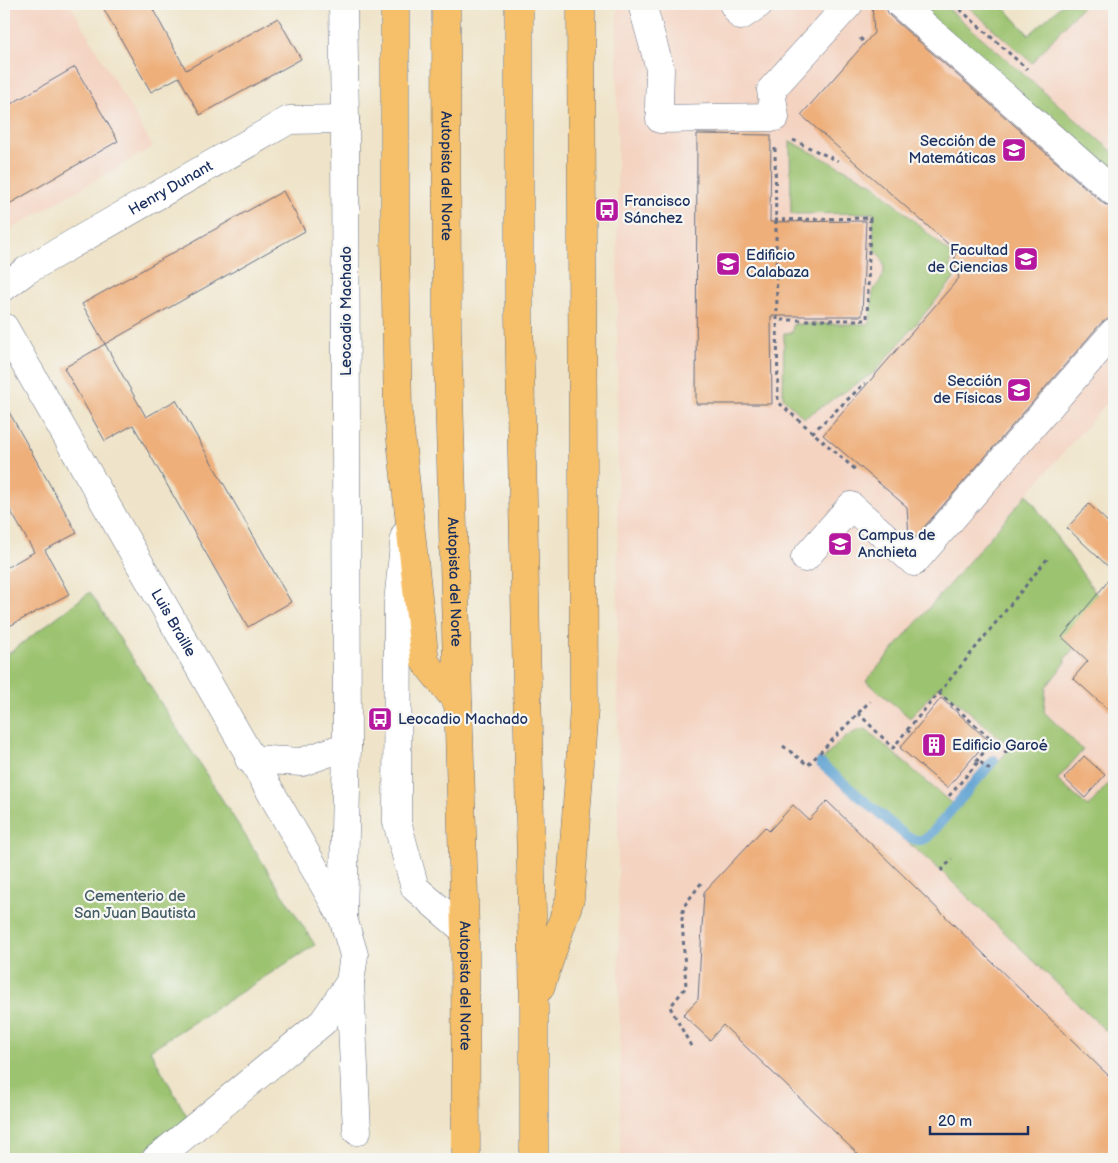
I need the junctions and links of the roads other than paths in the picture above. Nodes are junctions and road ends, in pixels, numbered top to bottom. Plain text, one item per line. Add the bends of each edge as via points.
1 (343, 4) edge
2 (382, 4) edge
3 (395, 4) edge
4 (446, 4) edge
5 (519, 4) edge
6 (581, 4) edge
7 (642, 4) edge
8 (733, 4) edge
9 (759, 4) edge
10 (849, 4) edge
11 (900, 4) edge
12 (346, 119) junction
13 (1114, 192) edge
14 (395, 242) junction
15 (4, 287) edge
16 (4, 327) edge
17 (1114, 332) edge
18 (409, 504) junction
19 (805, 558) dead end
20 (458, 703) junction
21 (348, 746) junction
22 (249, 759) junction
23 (343, 918) junction
24 (465, 931) junction
25 (350, 982) junction
26 (534, 1006) junction
27 (357, 1131) dead end
28 (156, 1159) edge
29 (466, 1159) edge
30 (534, 1159) edge

1 - 12 street, Leocadio Machado
2 - 14 highway
3 - 14 highway
4 - 20 highway, Autopista del Norte via 447,328
5 - 26 highway via 520,317
6 - 26 highway via 584,708 570,899
7 - 10 street via 660,69 660,113 775,117 771,90
8 - 9 street via 741,16
11 - 13 street
12 - 15 street, Henry Dunant via 289,120 27,270
12 - 21 street, Leocadio Machado
14 - 18 highway via 398,412
16 - 22 street, Luis Braille
17 - 19 street via 914,562 851,506
18 - 20 highway via 425,662
18 - 24 street via 398,603 397,822 415,888
20 - 24 highway, Autopista del Norte
21 - 22 street via 302,762
21 - 23 street, Leocadio Machado
22 - 23 street, Luis Braille
23 - 25 street, Leocadio Machado via 354,955
24 - 29 highway, Autopista del Norte
25 - 27 street
25 - 28 street, Leocadio Machado via 323,1022
26 - 30 highway

